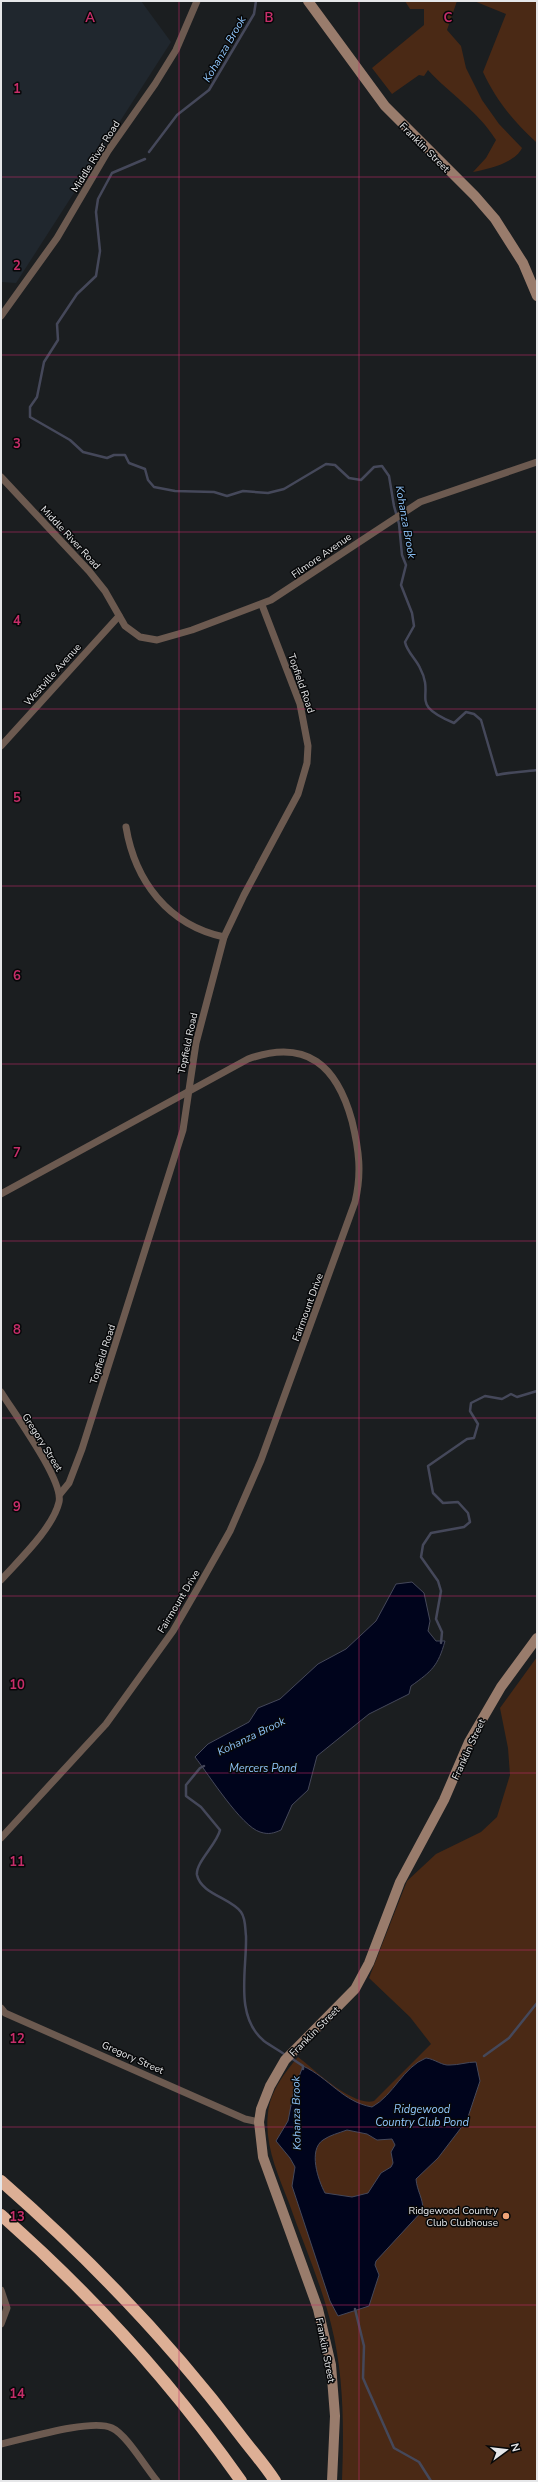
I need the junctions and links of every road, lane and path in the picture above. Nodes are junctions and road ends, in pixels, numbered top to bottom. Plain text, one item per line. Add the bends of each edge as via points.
1 (197, 1) edge
2 (308, 1) edge
3 (537, 296) edge
4 (1, 316) edge
5 (537, 462) edge
6 (1, 477) edge
7 (262, 605) junction
8 (119, 616) junction
9 (1, 746) edge
10 (126, 827) dead end
11 (224, 937) junction
12 (189, 1092) junction
13 (1, 1194) edge
14 (1, 1392) edge
15 (60, 1494) junction
16 (1, 1580) edge
17 (537, 1638) edge
18 (1, 1838) edge
19 (1, 2008) edge
20 (259, 2122) junction
21 (1, 2181) edge
22 (1, 2215) edge
23 (1, 2290) edge
24 (1, 2324) edge
25 (1, 2444) edge
26 (274, 2480) edge
27 (157, 2481) edge
28 (241, 2481) edge
29 (332, 2481) edge

1 - 4 street, Middle River Road via 179,45 158,79 108,151 56,238
2 - 3 main road, Franklin Street via 385,106 495,219 523,263
5 - 7 street, Filmore Avenue via 432,496 401,513 295,586
6 - 8 street, Middle River Road via 89,570
7 - 8 street, Filmore Avenue via 157,640 148,640 133,633
7 - 11 street, Topfield Road via 300,704 308,746 307,763 298,794
8 - 9 street, Westville Avenue
10 - 11 street via 129,848 138,870 159,902 195,928
11 - 12 street, Topfield Road via 196,1043
12 - 13 street, Fairmount Drive
12 - 15 street, Topfield Road via 183,1130 82,1449 69,1483
12 - 18 street, Fairmount Drive via 263,1053 290,1052 315,1059 333,1076 348,1107 357,1140 360,1168 355,1202 278,1416 230,1531 173,1631 106,1724
14 - 15 street, Gregory Street via 48,1467
15 - 16 street via 54,1516
17 - 20 main road, Franklin Street via 501,1687 469,1742 444,1800 400,1882 369,1962 355,1989 287,2057 264,2100
19 - 20 street, Gregory Street via 5,2013 246,2119
20 - 29 main road, Franklin Street via 263,2157 318,2309 331,2364 335,2416
21 - 26 highway via 70,2244 132,2306 198,2382
22 - 28 highway via 53,2262 117,2328 183,2404
23 - 24 street via 7,2308
25 - 27 street via 82,2426 112,2428

